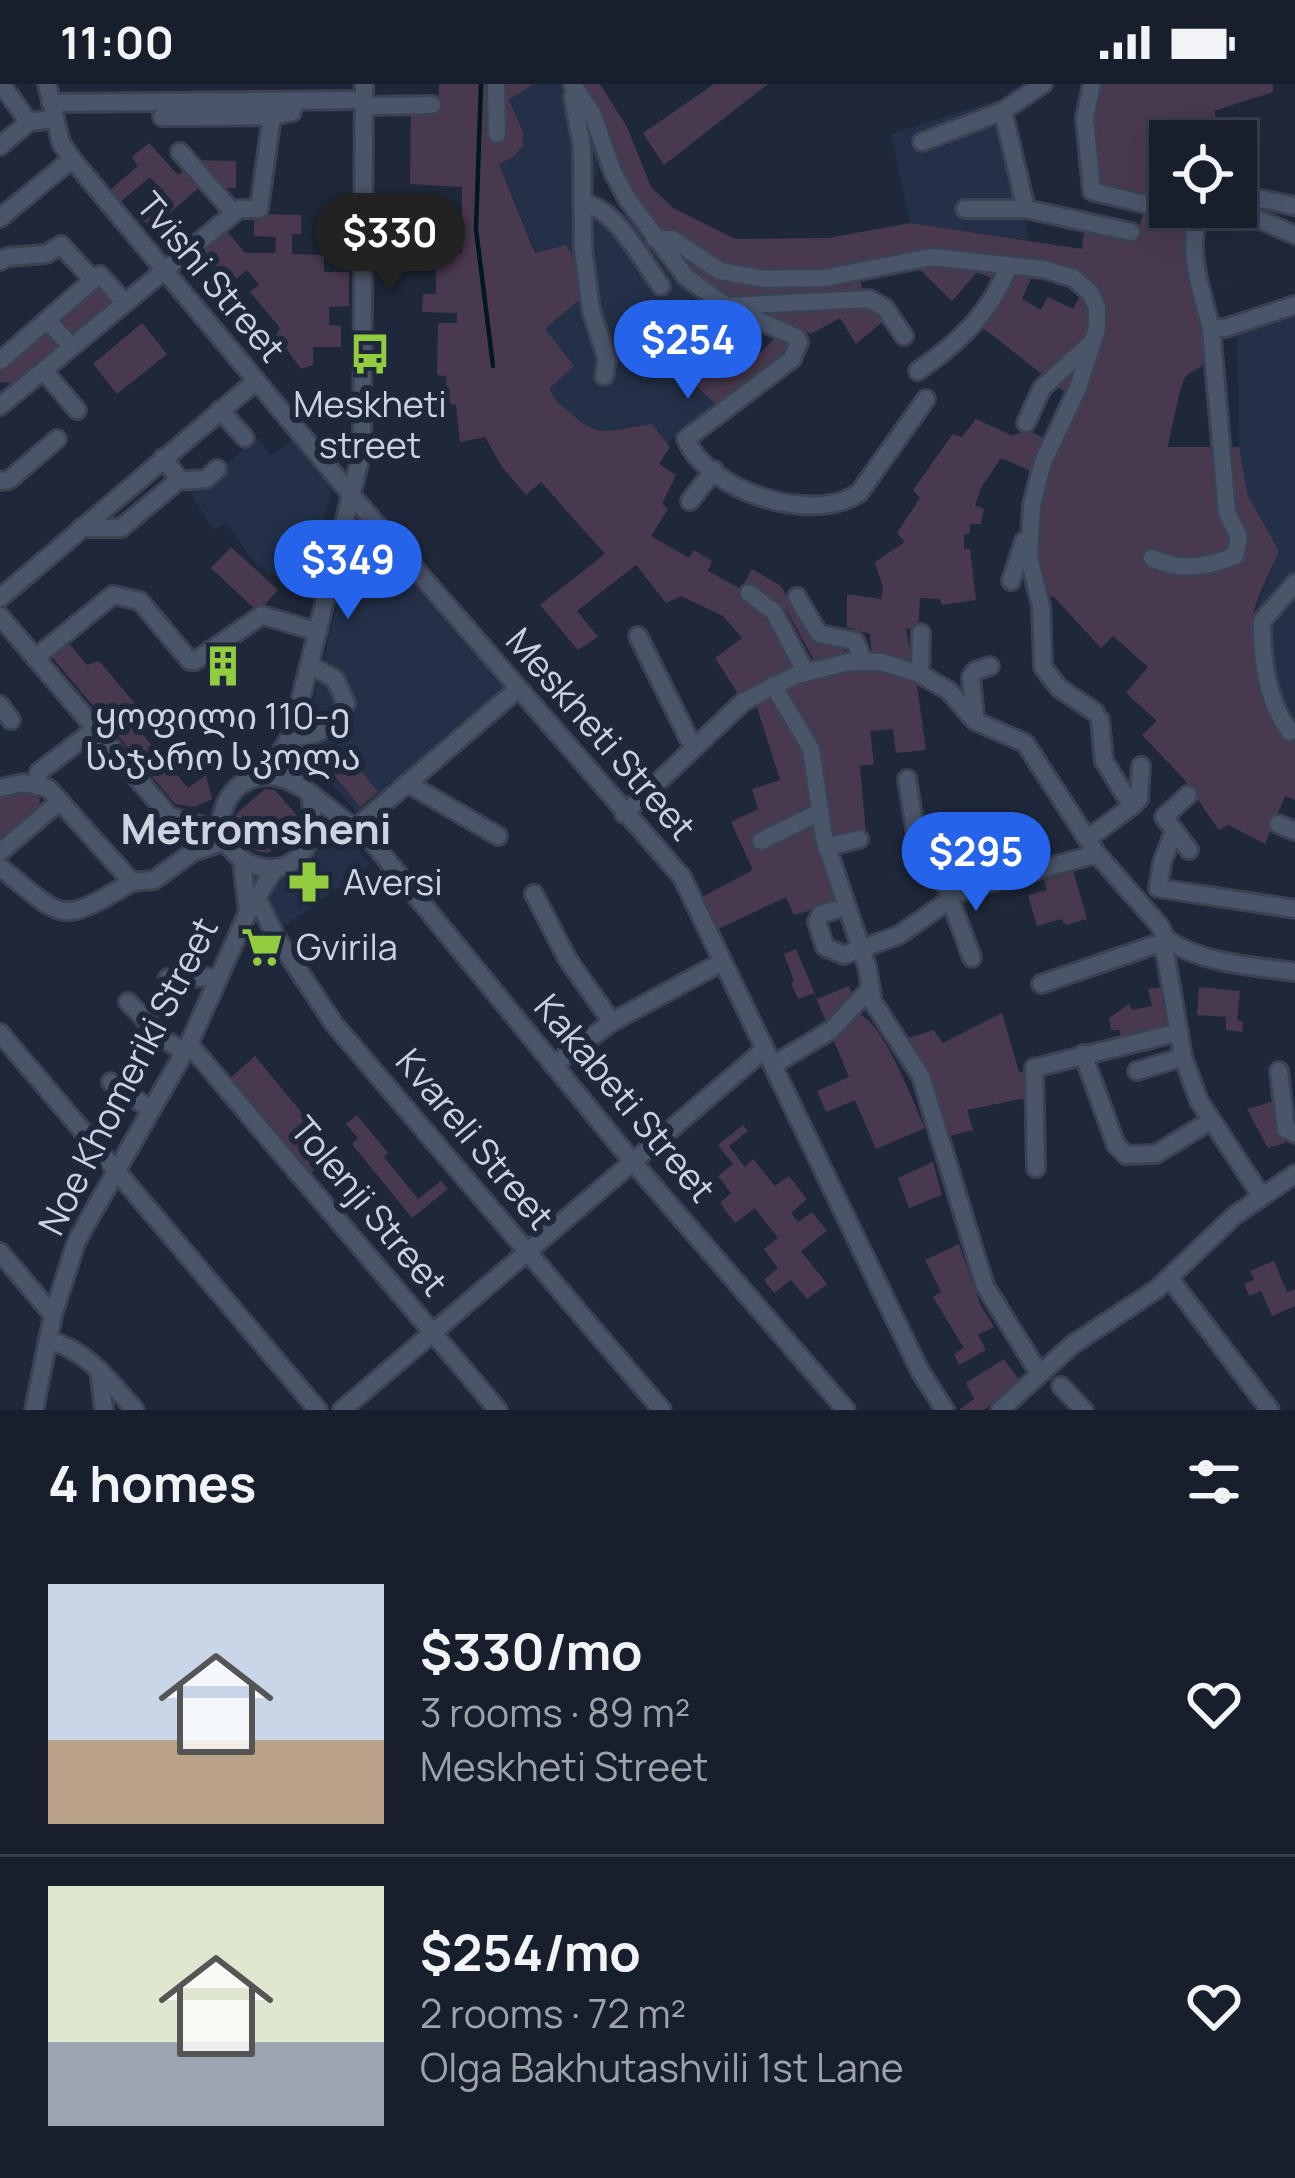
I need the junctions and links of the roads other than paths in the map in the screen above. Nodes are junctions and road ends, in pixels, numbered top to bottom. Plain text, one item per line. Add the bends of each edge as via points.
1 (1, 84) edge
2 (47, 84) edge
3 (496, 84) edge
4 (1043, 84) edge
5 (1092, 84) edge
6 (574, 88) edge
7 (364, 96) edge
8 (294, 100) junction
9 (432, 105) dead end
10 (53, 111) junction
11 (1004, 111) junction
12 (272, 116) junction
13 (162, 117) dead end
14 (29, 122) junction
15 (497, 134) dead end
16 (922, 142) dead end
17 (0, 146) edge
18 (180, 152) dead end
19 (72, 159) junction
20 (1257, 200) edge
21 (583, 203) junction
22 (1145, 204) dead end
23 (1294, 206) edge
24 (965, 209) dead end
25 (1026, 209) junction
26 (234, 213) junction
27 (1257, 216) edge
28 (0, 218) edge
29 (1196, 228) edge
30 (1131, 232) dead end
31 (1295, 236) edge
32 (655, 239) junction
33 (0, 261) edge
34 (1008, 268) junction
35 (163, 272) junction
36 (100, 274) dead end
37 (661, 286) dead end
38 (125, 304) junction
39 (1295, 304) edge
40 (727, 306) junction
41 (48, 321) junction
42 (1211, 328) junction
43 (904, 336) dead end
44 (1090, 344) junction
45 (72, 347) junction
46 (0, 362) edge
47 (44, 371) junction
48 (918, 371) dead end
49 (604, 376) dead end
50 (256, 381) junction
51 (926, 399) dead end
52 (0, 406) edge
53 (77, 410) dead end
54 (220, 410) junction
55 (1026, 423) dead end
56 (245, 438) dead end
57 (57, 439) dead end
58 (163, 458) junction
59 (217, 469) dead end
60 (714, 470) junction
61 (0, 481) edge
62 (177, 481) junction
63 (353, 497) junction
64 (690, 500) dead end
65 (1030, 523) junction
66 (81, 528) junction
67 (1152, 558) dead end
68 (1011, 581) dead end
69 (1295, 583) edge
70 (749, 593) dead end
71 (797, 597) dead end
72 (0, 598) edge
73 (0, 616) edge
74 (319, 632) junction
75 (922, 633) dead end
76 (638, 636) dead end
77 (35, 658) junction
78 (862, 661) junction
79 (310, 665) junction
80 (991, 666) dead end
81 (806, 673) junction
82 (920, 674) junction
83 (773, 685) junction
84 (518, 689) junction
85 (975, 722) junction
86 (95, 729) junction
87 (1290, 731) dead end
88 (292, 734) junction
89 (693, 747) junction
90 (1141, 766) dead end
91 (266, 776) junction
92 (908, 779) dead end
93 (37, 783) junction
94 (406, 783) junction
95 (0, 788) edge
96 (302, 788) junction
97 (1188, 795) dead end
98 (59, 800) junction
99 (1132, 806) junction
100 (224, 809) junction
101 (818, 812) junction
102 (624, 814) junction
103 (169, 816) junction
104 (354, 829) junction
105 (314, 831) junction
106 (1174, 831) junction
107 (498, 836) dead end
108 (225, 837) junction
109 (859, 839) dead end
110 (761, 841) dead end
111 (1093, 846) junction
112 (826, 848) junction
113 (1189, 850) dead end
114 (0, 852) edge
115 (242, 860) junction
116 (0, 867) edge
117 (274, 868) junction
118 (132, 882) junction
119 (1158, 888) junction
120 (534, 894) dead end
121 (952, 899) junction
122 (253, 905) junction
123 (845, 907) junction
124 (1295, 909) edge
125 (1151, 915) junction
126 (1165, 942) junction
127 (861, 949) junction
128 (972, 958) dead end
129 (722, 962) junction
130 (1295, 972) edge
131 (219, 976) junction
132 (168, 978) dead end
133 (1041, 985) dead end
134 (870, 989) junction
135 (128, 1002) dead end
136 (612, 1022) junction
137 (1179, 1032) junction
138 (0, 1033) edge
139 (187, 1047) junction
140 (1083, 1054) junction
141 (769, 1057) junction
142 (1183, 1057) junction
143 (553, 1065) junction
144 (1137, 1071) dead end
145 (1280, 1071) dead end
146 (111, 1082) dead end
147 (151, 1110) junction
148 (1210, 1121) junction
149 (1295, 1134) edge
150 (632, 1161) junction
151 (1036, 1168) dead end
152 (116, 1172) junction
153 (1295, 1174) edge
154 (1262, 1197) junction
155 (526, 1251) junction
156 (0, 1252) edge
157 (1170, 1279) junction
158 (53, 1315) junction
159 (433, 1333) junction
160 (48, 1340) junction
161 (99, 1370) junction
162 (1039, 1373) junction
163 (1061, 1386) dead end
164 (34, 1410) edge
165 (104, 1410) edge
166 (135, 1410) edge
167 (318, 1410) edge
168 (342, 1410) edge
169 (498, 1410) edge
170 (662, 1410) edge
171 (846, 1410) edge
172 (945, 1410) edge
173 (1000, 1410) edge
174 (1084, 1410) edge
175 (1270, 1410) edge

1 - 14 street
2 - 10 street, Tvishi Street
3 - 15 street
4 - 11 street
5 - 22 street via 1085,118 1092,191
6 - 21 street
6 - 32 street
7 - 8 street
7 - 9 street
7 - 63 street via 364,430
8 - 10 street
8 - 12 street via 292,112
10 - 14 street
10 - 19 street, Tvishi Street
11 - 16 street
11 - 25 street
12 - 13 street
12 - 26 street via 259,209
14 - 17 street
18 - 26 street
19 - 28 street
19 - 35 street, Tvishi Street
20 - 23 street
21 - 37 street via 615,224
21 - 49 street
24 - 25 street
25 - 30 street
26 - 35 street
27 - 31 street
29 - 42 street via 1196,271
32 - 34 street via 672,239 720,271 764,279 824,278 932,257
32 - 40 street via 686,277
33 - 41 street via 61,244 93,277
34 - 44 street via 1060,274 1090,292 1099,319
34 - 48 street via 964,336
35 - 38 street
35 - 50 street, Tvishi Street
36 - 38 street
38 - 45 street
39 - 42 street
40 - 43 street via 869,299
40 - 60 street via 796,337 799,347 691,433 687,444
41 - 45 street
41 - 46 street
42 - 67 street via 1235,556 1174,568
44 - 55 street via 1042,388
44 - 65 street via 1043,462
45 - 47 street
47 - 52 street
47 - 53 street
50 - 54 street
50 - 63 street, Tvishi Street
51 - 60 street via 846,502 778,502
54 - 56 street
54 - 58 street
57 - 61 street
58 - 62 street
58 - 66 street
59 - 62 street
60 - 64 street
62 - 66 street via 121,528
63 - 74 street
63 - 84 street, Meskheti Street
65 - 68 street
65 - 99 street via 1042,667 1097,716 1104,761
66 - 72 street
69 - 87 street via 1262,621 1271,697
70 - 81 street via 774,612
71 - 78 street via 819,634 855,640
73 - 77 street
74 - 77 street via 262,615 195,662 140,601 113,595
74 - 79 street
75 - 82 street
76 - 89 street
77 - 86 street
78 - 81 street
78 - 82 street
79 - 88 street
79 - 88 street via 335,679 346,703 318,733
80 - 85 street via 971,677
81 - 83 street
82 - 85 street via 949,691
83 - 89 street
83 - 101 street via 811,749
84 - 94 street
84 - 102 street, Meskheti Street
85 - 111 street via 1025,743
86 - 93 street via 39,772
86 - 103 street
88 - 91 street
88 - 96 street
89 - 102 street
90 - 99 street
91 - 96 street
91 - 100 street via 240,785
92 - 121 street via 918,847
93 - 95 street
93 - 98 street
94 - 104 street
94 - 107 street
96 - 104 street, Kakabeti Street
96 - 105 street
97 - 106 street via 1164,814
98 - 114 street
98 - 118 street
99 - 111 street
100 - 103 street
100 - 108 street
101 - 110 street
101 - 112 street
102 - 129 street, Meskheti Street via 682,877
103 - 108 street
104 - 105 street
104 - 143 street, Kakabeti Street
105 - 117 street via 298,858
106 - 113 street
106 - 119 street
108 - 115 street
108 - 118 street via 154,880
109 - 112 street
111 - 121 street
111 - 125 street
112 - 123 street
115 - 117 street
115 - 122 street, Noe Khomeriki Street
116 - 118 street via 71,914
117 - 122 street, Noe Khomeriki Street
119 - 124 street
119 - 125 street
120 - 136 street
121 - 127 street
121 - 128 street
122 - 131 street, Noe Khomeriki Street
122 - 155 street, Kvareli Street via 334,1024
123 - 127 street
123 - 127 street via 818,917 818,934 837,954
125 - 126 street
126 - 130 street via 1204,958
126 - 133 street
126 - 137 street
127 - 134 street
129 - 136 street
129 - 141 street, Meskheti Street
131 - 132 street
131 - 139 street, Noe Khomeriki Street
134 - 141 street via 831,1030
134 - 162 street via 921,1076 985,1286
135 - 139 street, Tolenji Street via 166,1041
136 - 143 street
137 - 140 street
137 - 142 street
138 - 152 street
139 - 147 street, Noe Khomeriki Street
139 - 159 street, Tolenji Street
140 - 148 street via 1126,1155 1156,1154
140 - 151 street via 1031,1074
141 - 150 street
141 - 172 street, Meskheti Street
142 - 144 street
142 - 148 street
143 - 150 street, Kakabeti Street
145 - 149 street via 1286,1129
146 - 147 street
147 - 152 street, Noe Khomeriki Street
148 - 154 street
150 - 155 street
150 - 171 street, Kakabeti Street
152 - 158 street, Noe Khomeriki Street via 77,1240
152 - 167 street
153 - 154 street
154 - 157 street
155 - 159 street
155 - 170 street, Kvareli Street
156 - 158 street
157 - 162 street
157 - 175 street
158 - 160 street, Noe Khomeriki Street
159 - 168 street
159 - 169 street, Tolenji Street
160 - 161 street via 75,1348
160 - 164 street, Noe Khomeriki Street
161 - 165 street
161 - 166 street
162 - 173 street
163 - 174 street

